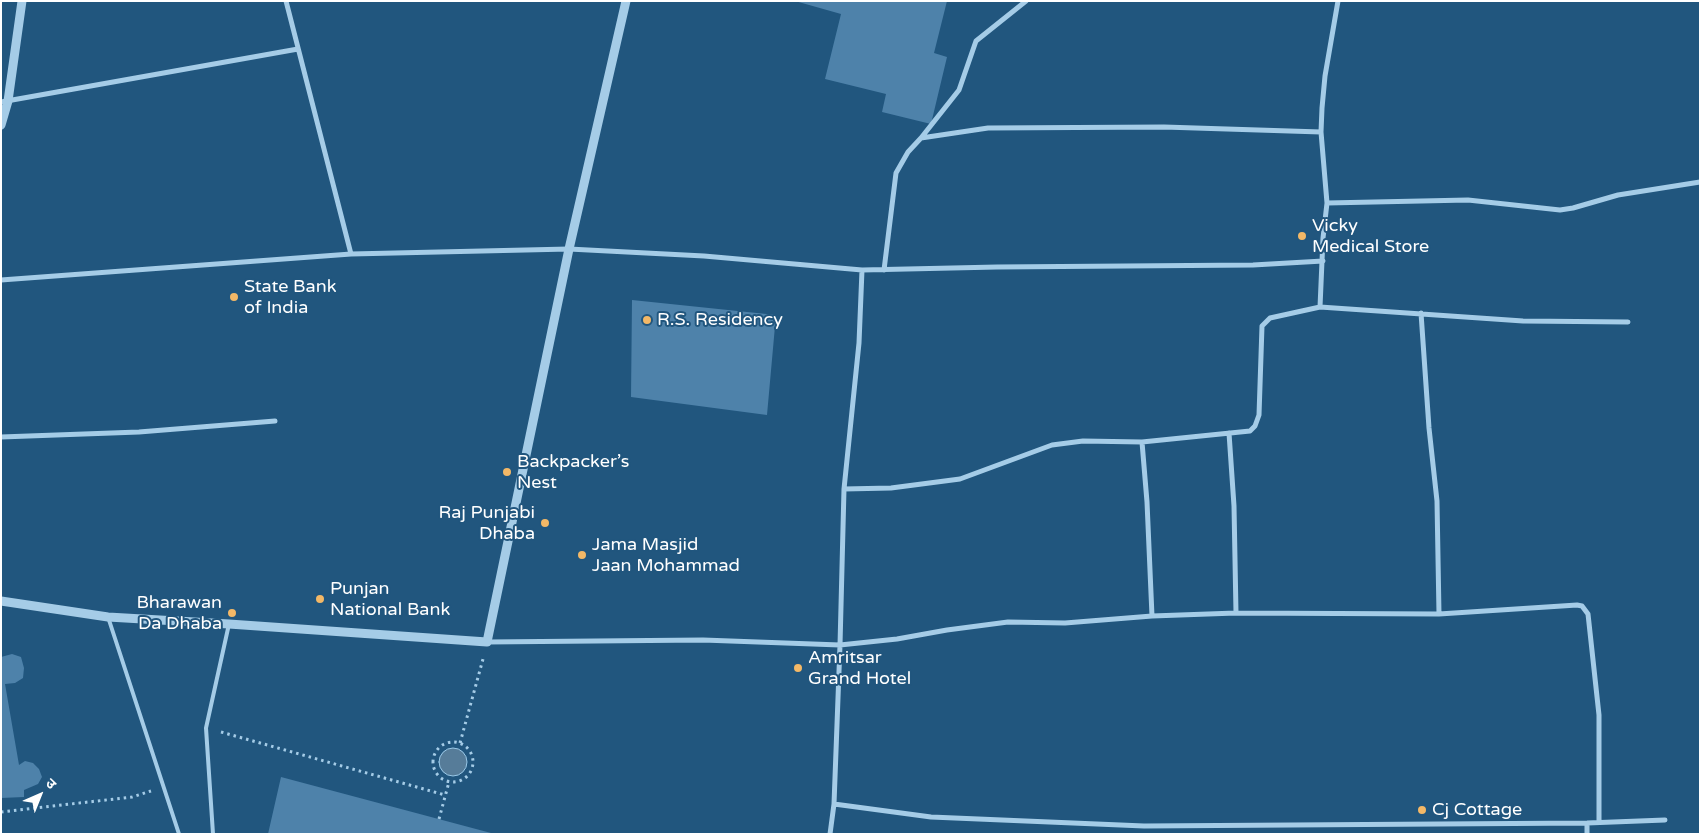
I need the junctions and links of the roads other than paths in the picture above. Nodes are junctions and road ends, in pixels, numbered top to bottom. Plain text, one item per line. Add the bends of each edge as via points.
1 (22, 1) edge
2 (286, 1) edge
3 (626, 1) edge
4 (1026, 1) edge
5 (1338, 1) edge
6 (298, 48) junction
7 (5, 101) edge
8 (1, 125) edge
9 (1322, 132) junction
10 (921, 138) junction
11 (1700, 182) edge
12 (1327, 203) junction
13 (569, 249) junction
14 (351, 254) junction
15 (1323, 261) junction
16 (862, 270) junction
17 (884, 270) junction
18 (1, 280) edge
19 (1320, 307) junction
20 (1422, 313) junction
21 (1628, 322) dead end
22 (275, 421) dead end
23 (1229, 433) junction
24 (1, 437) edge
25 (1142, 442) junction
26 (844, 489) junction
27 (1, 600) edge
28 (1236, 613) junction
29 (1438, 614) junction
30 (1152, 616) junction
31 (108, 617) junction
32 (229, 624) junction
33 (487, 642) junction
34 (840, 645) junction
35 (834, 804) junction
36 (1665, 820) dead end
37 (1587, 822) junction
38 (1599, 822) junction
39 (179, 834) edge
40 (213, 834) edge
41 (830, 834) edge
42 (1587, 834) edge

1 - 7 street
2 - 6 street
3 - 13 street
4 - 10 street via 976,41 959,90
5 - 9 street via 1325,76
6 - 7 street
6 - 14 street
7 - 8 street
9 - 10 street via 1164,127 988,128
9 - 12 street
10 - 17 street via 896,173
11 - 12 street via 1618,195 1560,210 1468,200
12 - 15 street
13 - 14 street
13 - 16 street via 704,256
13 - 33 street
14 - 18 street
15 - 17 street via 1253,265
15 - 19 street
16 - 17 street
16 - 26 street via 859,343
19 - 20 street
19 - 23 street via 1270,318 1262,326 1257,421 1250,431
20 - 21 street via 1523,321
20 - 29 street via 1437,500
22 - 24 street via 139,432
23 - 25 street
23 - 28 street
25 - 26 street via 1083,441 1052,445 960,479 892,488
25 - 30 street
26 - 34 street
27 - 31 street
28 - 29 street
28 - 30 street
29 - 38 street via 1569,605 1582,606 1586,610 1599,715
30 - 34 street via 1008,622
31 - 32 street
31 - 39 lane
32 - 33 street
32 - 40 lane via 206,728
33 - 34 street via 703,640
34 - 35 street
35 - 37 street via 931,817 1144,826
35 - 41 street
36 - 38 street
37 - 38 street
37 - 42 street

